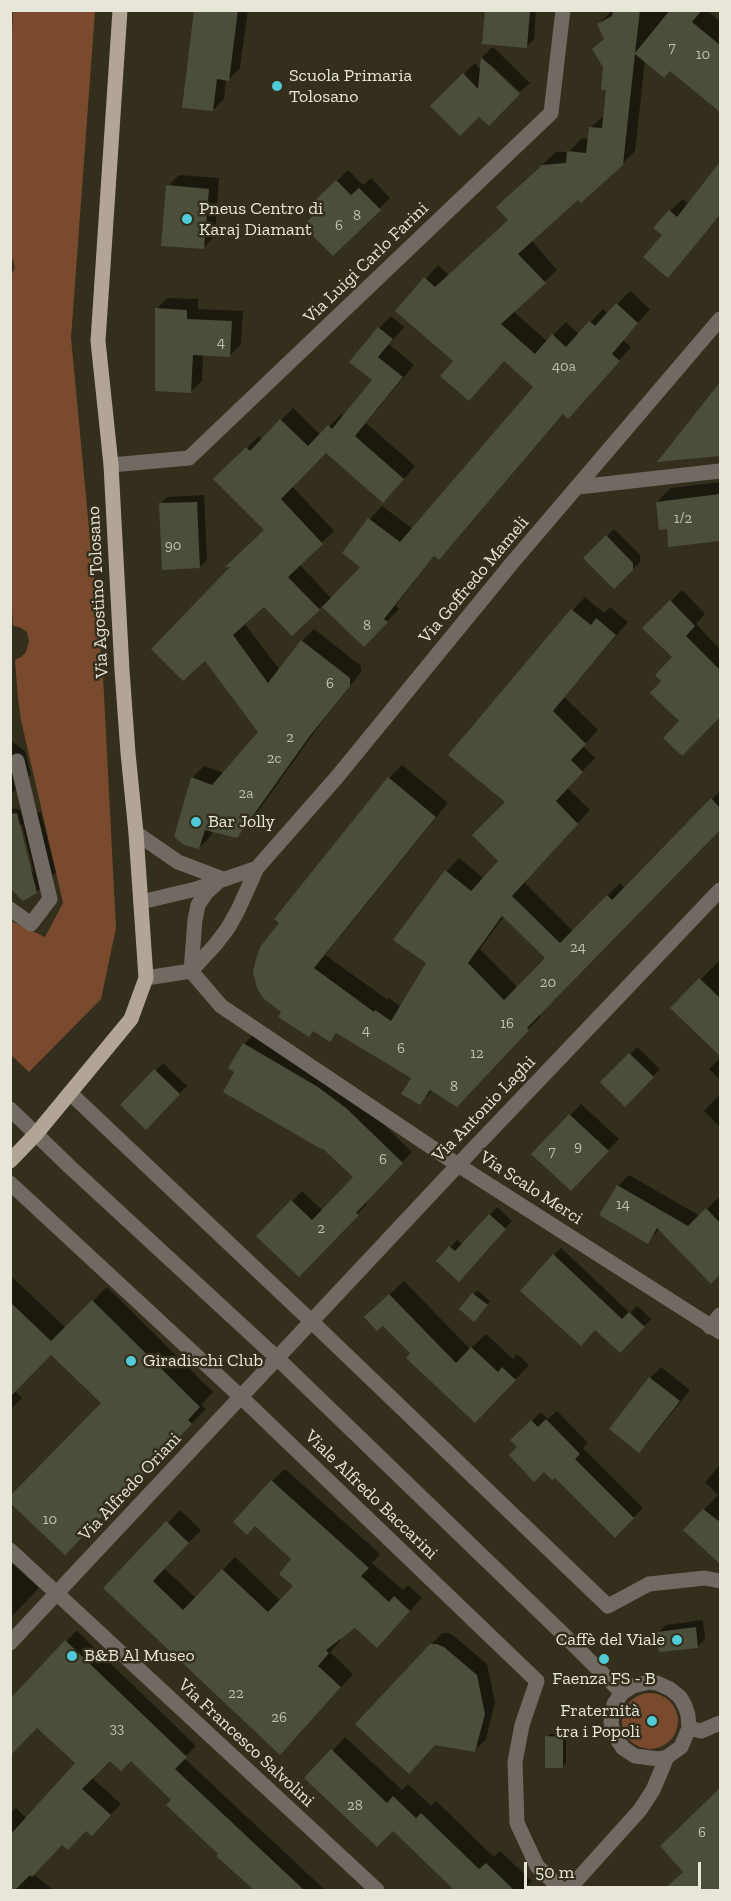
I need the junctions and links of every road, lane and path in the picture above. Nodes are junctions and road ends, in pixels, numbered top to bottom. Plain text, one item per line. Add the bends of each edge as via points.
1 (120, 10) edge
2 (563, 10) edge
3 (720, 319) edge
4 (111, 465) junction
5 (720, 471) edge
6 (578, 487) junction
7 (17, 761) dead end
8 (136, 833) junction
9 (257, 868) junction
10 (223, 879) junction
11 (720, 890) edge
12 (141, 902) junction
13 (10, 909) edge
14 (191, 970) junction
15 (146, 978) junction
16 (70, 1093) junction
17 (10, 1109) edge
18 (36, 1134) junction
19 (10, 1161) edge
20 (458, 1165) junction
21 (10, 1183) edge
22 (311, 1321) junction
23 (717, 1324) edge
24 (277, 1358) junction
25 (240, 1397) junction
26 (10, 1550) edge
27 (720, 1581) edge
28 (57, 1593) junction
29 (10, 1643) edge
30 (623, 1694) junction
31 (720, 1723) edge
32 (689, 1728) junction
33 (667, 1757) junction
34 (377, 1890) edge
35 (562, 1890) edge
36 (568, 1890) edge

1 - 4 main road, Via Agostino Tolosano via 98,341
2 - 4 street, Via Luigi Carlo Farini via 551,113 189,458
3 - 6 street, Via Goffredo Mameli
4 - 8 main road, Via Agostino Tolosano
5 - 6 street
6 - 9 street, Via Goffredo Mameli
7 - 13 street via 50,899 31,924
8 - 10 street via 178,862
8 - 12 main road, Via Agostino Tolosano
9 - 10 street
9 - 14 street, Via Goffredo Mameli via 228,928
10 - 12 street
10 - 14 street via 198,905
11 - 20 street, Via Antonio Laghi
12 - 15 main road, Via Agostino Tolosano
14 - 15 street
14 - 20 street, Via Scalo Merci via 220,1006
15 - 16 main road, Via Agostino Tolosano via 131,1019
16 - 18 main road, Via Agostino Tolosano
16 - 22 street
17 - 18 street, Viale Alfredo Baccarini
18 - 19 main road, Via Agostino Tolosano
18 - 24 street, Viale Alfredo Baccarini
20 - 22 street, Via Antonio Laghi
20 - 23 street, Via Scalo Merci
21 - 25 street, Viale Alfredo Baccarini
22 - 24 street, Via Antonio Laghi
22 - 27 street via 608,1606 649,1584 705,1578
24 - 25 street, Via Alfredo Oriani
24 - 30 street, Viale Alfredo Baccarini
25 - 28 street, Via Alfredo Oriani
25 - 35 street, Viale Alfredo Baccarini via 537,1681 515,1762 517,1823 537,1866
26 - 28 street, Via Francesco Salvolini
28 - 29 street, Via Alfredo Oriani
28 - 34 street, Via Francesco Salvolini
30 - 32 street via 649,1682 670,1689 685,1706
30 - 33 street via 611,1722 623,1748 643,1758
31 - 32 street via 700,1731
32 - 33 street via 681,1747
33 - 36 street via 640,1810

